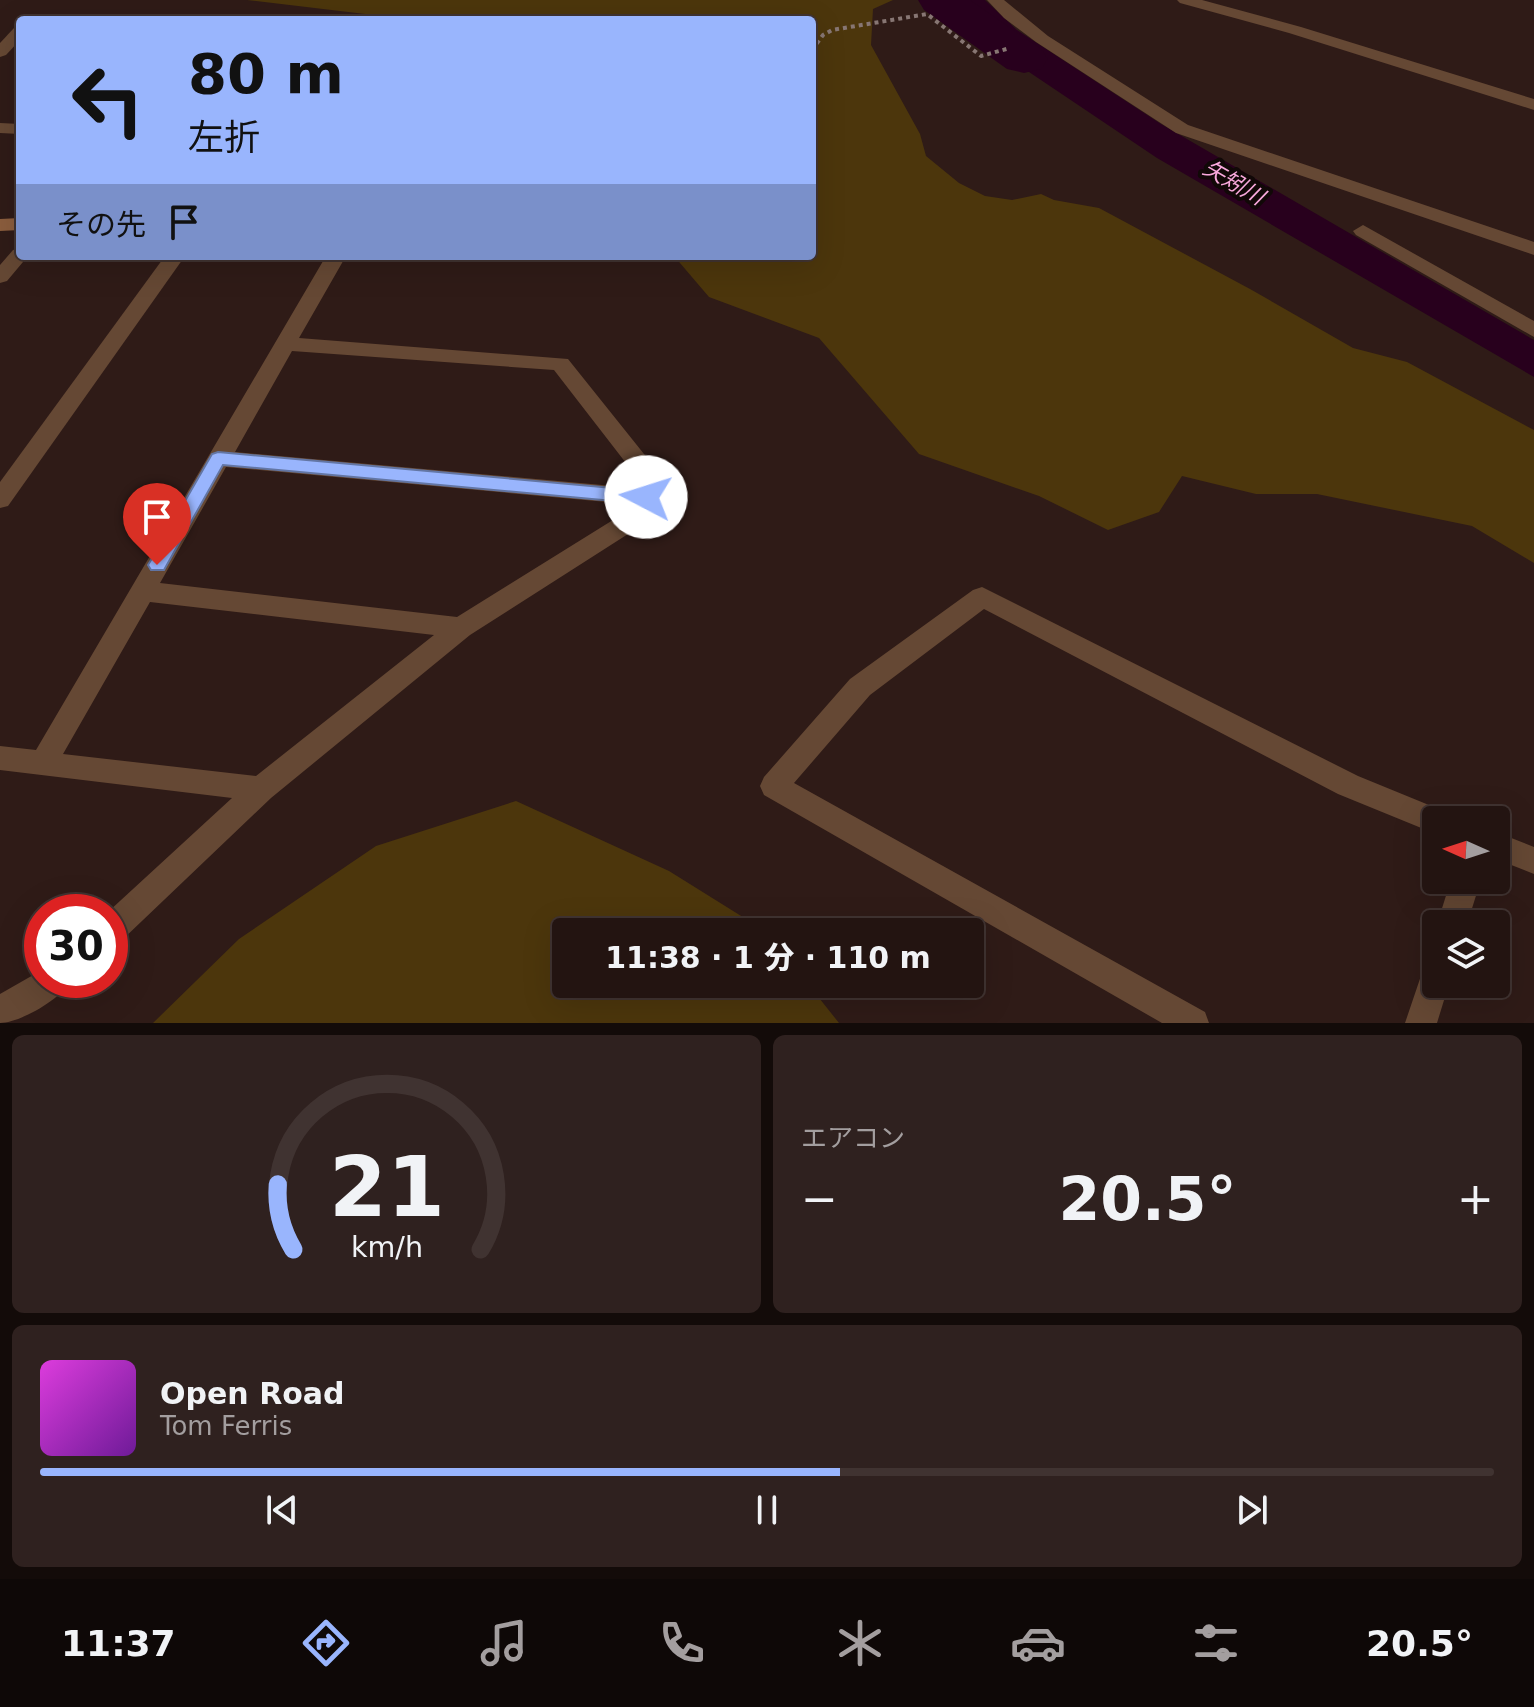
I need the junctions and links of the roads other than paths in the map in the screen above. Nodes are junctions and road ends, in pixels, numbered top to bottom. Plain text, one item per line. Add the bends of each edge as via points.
1 (995, 0) edge
2 (1185, 0) edge
3 (16, 35) edge
4 (0, 52) edge
5 (1534, 105) edge
6 (1363, 231) dead end
7 (1534, 249) edge
8 (16, 259) edge
9 (172, 260) edge
10 (334, 260) edge
11 (0, 277) edge
12 (1534, 330) edge
13 (284, 344) junction
14 (218, 458) junction
15 (646, 497) junction
16 (0, 500) edge
17 (142, 591) junction
18 (461, 628) junction
19 (0, 758) edge
20 (43, 763) junction
21 (261, 789) junction
22 (1422, 815) edge
23 (1510, 851) edge
24 (1534, 861) edge
25 (128, 914) edge
26 (24, 993) edge
27 (1429, 998) edge
28 (0, 1010) edge
29 (1193, 1023) edge
30 (1421, 1023) edge

1 - 7 street via 1042,39 1182,129
2 - 5 street
3 - 4 street
6 - 12 street
8 - 11 street
9 - 16 street
10 - 13 street
13 - 14 street
13 - 15 street via 560,364 648,475
14 - 15 street
14 - 17 street
15 - 18 street via 630,521
17 - 18 street
17 - 20 street
18 - 21 street
19 - 20 street
20 - 21 street
21 - 25 street
22 - 29 street via 1348,785 982,597 860,687 774,786
23 - 24 street
26 - 28 street
27 - 30 street

